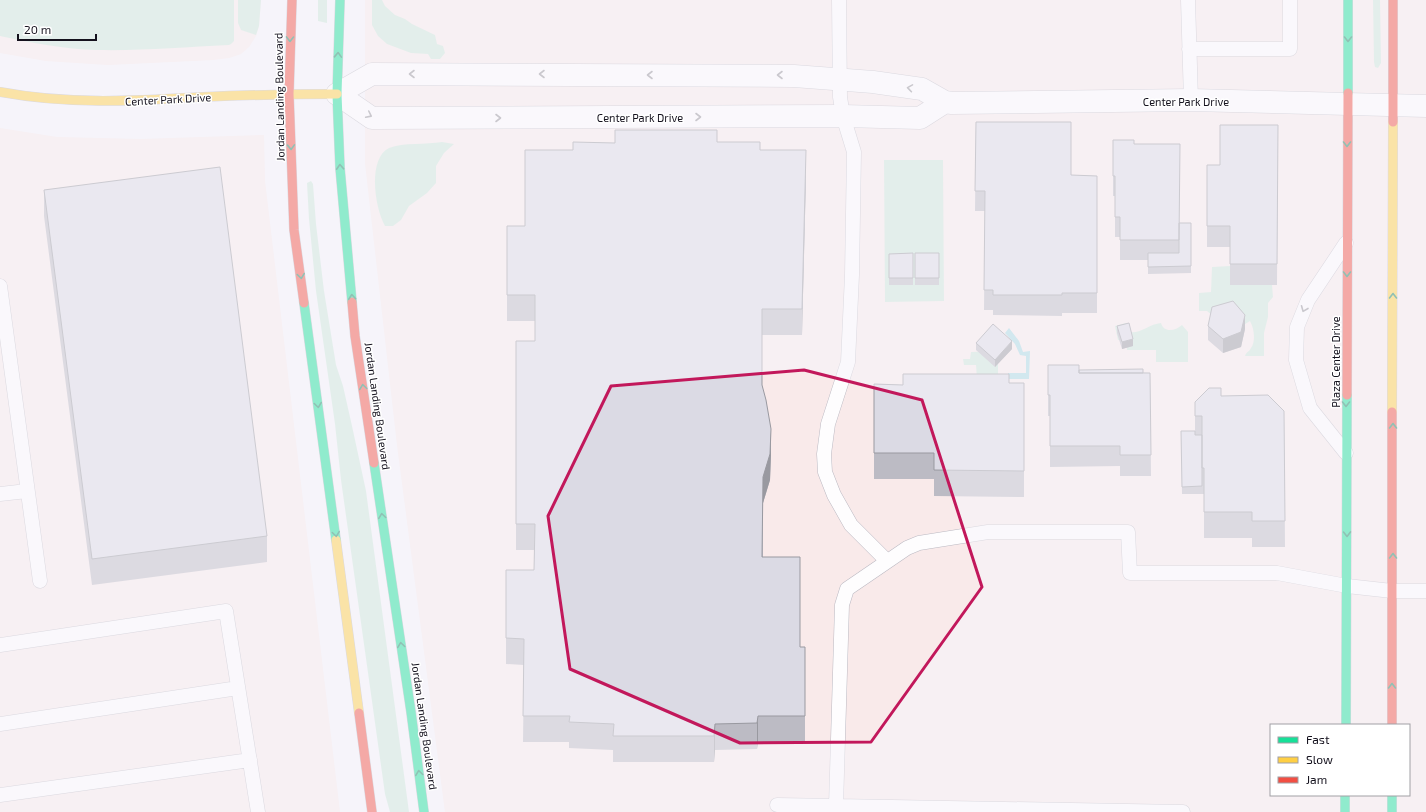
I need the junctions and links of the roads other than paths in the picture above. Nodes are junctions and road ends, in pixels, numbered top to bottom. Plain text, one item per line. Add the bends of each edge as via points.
1 (292, 0) edge
2 (340, 0) edge
3 (839, 0) edge
4 (1188, 0) edge
5 (1290, 0) edge
6 (1348, 0) edge
7 (1393, 0) edge
8 (1189, 50) junction
9 (839, 80) junction
10 (0, 92) edge
11 (289, 94) junction
12 (337, 94) junction
13 (1191, 100) junction
14 (945, 102) junction
15 (1347, 105) junction
16 (1393, 106) junction
17 (1426, 106) edge
18 (843, 116) junction
19 (1348, 241) junction
20 (0, 286) edge
21 (1346, 453) junction
22 (27, 490) junction
23 (0, 494) edge
24 (887, 561) junction
25 (40, 581) dead end
26 (1347, 586) junction
27 (1392, 591) junction
28 (1426, 591) edge
29 (0, 645) edge
30 (238, 688) junction
31 (0, 724) edge
32 (1346, 724) edge
33 (1392, 724) edge
34 (250, 760) junction
35 (0, 795) edge
36 (1345, 796) edge
37 (1392, 796) edge
38 (777, 804) dead end
39 (836, 806) junction
40 (258, 812) edge
41 (372, 812) edge
42 (424, 812) edge
43 (1183, 812) edge
44 (1345, 812) edge
45 (1392, 812) edge

1 -> 11 street, Jordan Landing Boulevard
12 -> 2 street, Jordan Landing Boulevard
3 - 9 lane
4 - 8 lane
5 - 8 lane via 1290,50
6 -> 15 street, Plaza Center Drive
7 - 16 street
8 - 13 lane
9 -> 12 street, Center Park Drive via 786,76 372,74
14 -> 9 street, Center Park Drive via 922,90 873,82
9 - 18 lane
10 - 11 street, Center Park Drive via 46,99 84,101
11 - 12 street, Center Park Drive
11 -> 41 street, Jordan Landing Boulevard via 294,230
12 -> 18 street, Center Park Drive via 372,118
42 -> 12 street, Jordan Landing Boulevard via 355,336 340,168
13 - 14 street, Center Park Drive
13 - 15 street, Center Park Drive
14 - 18 street, Center Park Drive via 920,118
15 - 16 street, Center Park Drive
15 -> 19 street, Plaza Center Drive
16 - 17 street, Center Park Drive
27 -> 16 street
18 - 24 lane via 854,152 849,354 828,424 824,454 825,472 834,495 851,525
19 -> 21 street, Plaza Center Drive
19 -> 21 lane via 1308,300 1297,327 1296,360 1310,408
20 - 22 lane
21 -> 26 street, Plaza Center Drive
22 - 23 lane
22 - 25 lane
24 - 26 lane via 919,543 988,532 1128,532 1130,573 1277,573
24 - 39 lane via 847,589 842,605
26 - 27 lane
26 - 32 street, Plaza Center Drive
27 - 28 lane
33 -> 27 street
29 - 30 lane via 226,611
30 - 31 lane
30 - 34 lane
34 - 35 lane
34 - 40 lane
36 - 44 street
37 - 45 street
38 - 39 lane
39 - 43 lane

